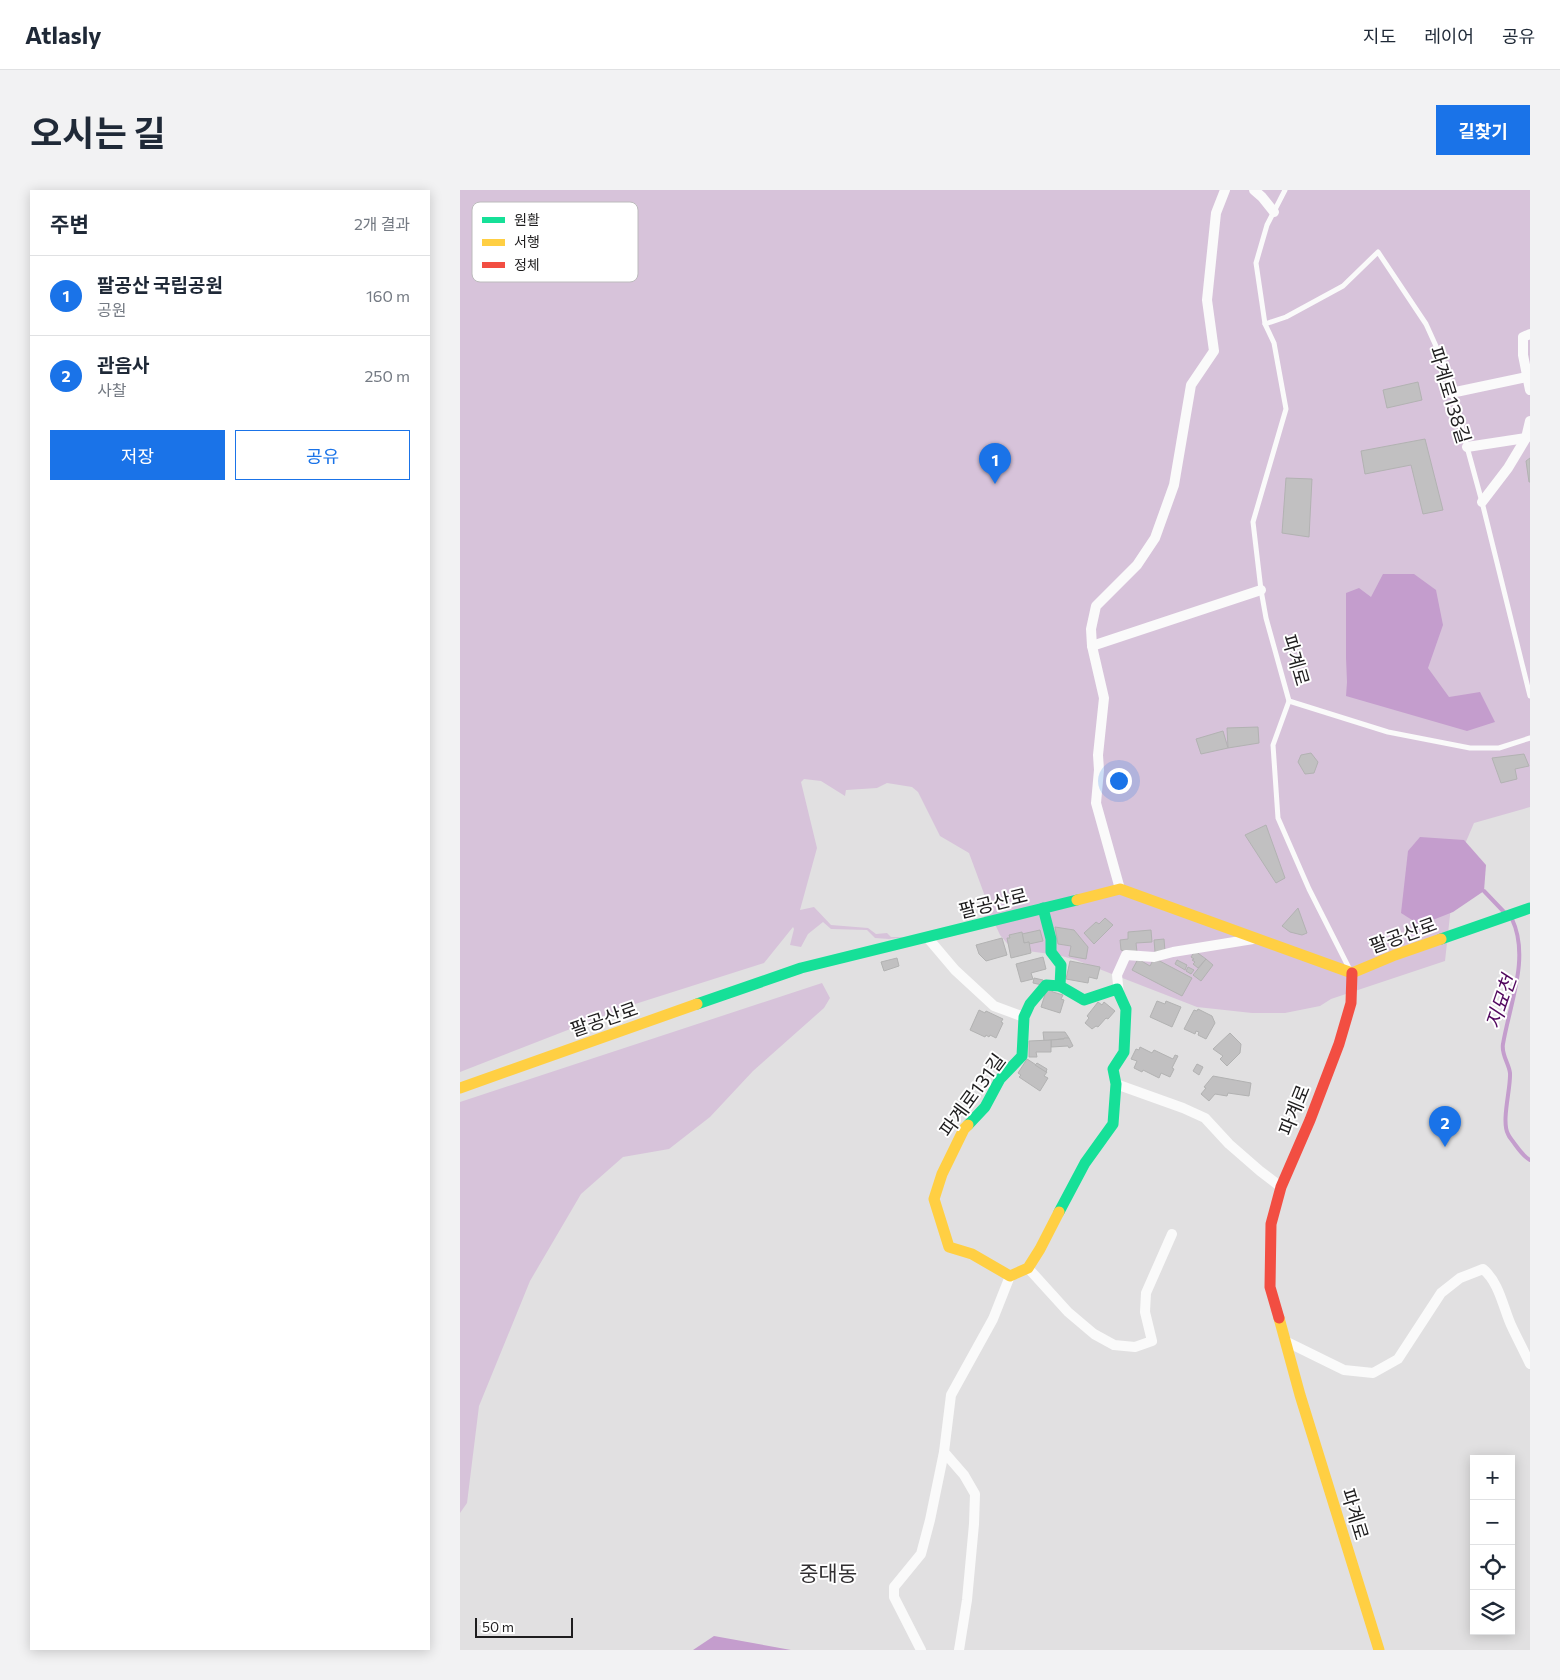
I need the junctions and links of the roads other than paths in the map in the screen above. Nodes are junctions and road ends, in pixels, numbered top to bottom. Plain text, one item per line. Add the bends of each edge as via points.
1 (1225, 190) edge
2 (1254, 190) edge
3 (1285, 190) edge
4 (1274, 212) junction
5 (1265, 324) junction
6 (1530, 334) edge
7 (1528, 377) junction
8 (1530, 390) edge
9 (1451, 393) junction
10 (1530, 421) edge
11 (1526, 438) junction
12 (1467, 447) junction
13 (1482, 502) junction
14 (1261, 590) junction
15 (1092, 646) junction
16 (1530, 696) edge
17 (1289, 701) junction
18 (1530, 738) edge
19 (1120, 889) junction
20 (1043, 908) junction
21 (1530, 908) edge
22 (927, 937) junction
23 (1259, 938) junction
24 (1352, 973) junction
25 (1060, 986) junction
26 (1119, 995) junction
27 (1024, 1017) junction
28 (1116, 1084) junction
29 (460, 1088) edge
30 (1281, 1187) junction
31 (1172, 1234) dead end
32 (1028, 1268) junction
33 (1010, 1276) junction
34 (1285, 1342) junction
35 (1530, 1364) edge
36 (944, 1452) junction
37 (921, 1650) edge
38 (959, 1650) edge
39 (1379, 1650) edge

1 - 15 street via 1216,213 1207,300 1214,351 1191,385 1174,485 1155,538 1137,565 1096,606 1091,629
2 - 4 street
3 - 4 lane, 파계로
4 - 5 lane, 파계로 via 1256,263
5 - 9 lane, 파계로138길 via 1286,317 1343,286 1378,252 1426,324 1445,366
5 - 14 lane, 파계로 via 1274,343 1286,409 1253,522
6 - 7 street via 1523,337
7 - 8 street
7 - 9 street
9 - 12 lane, 파계로138길
10 - 11 street
11 - 12 street
11 - 13 street
12 - 13 lane, 파계로138길
13 - 16 lane, 파계로138길
14 - 15 street
14 - 17 lane, 파계로
15 - 19 street via 1104,698 1096,803
17 - 18 lane via 1388,732 1470,748 1499,748
17 - 24 lane, 파계로 via 1273,745 1278,818 1309,889
19 - 20 street, 팔공산로
19 - 23 street, 팔공산로
20 - 22 street, 팔공산로
20 - 25 street via 1051,952 1061,965
21 - 24 street, 팔공산로
22 - 27 street via 994,1006
22 - 29 street, 팔공산로 via 801,968
23 - 24 street, 팔공산로
23 - 26 street via 1154,957 1126,955 1117,974
24 - 30 street, 파계로 via 1351,1003 1339,1044
25 - 26 street via 1084,1000 1117,989
25 - 27 street, 파계로131길 via 1046,985
26 - 28 street via 1126,1009 1124,1052 1113,1069
27 - 33 street, 파계로131길 via 1022,1056 1000,1079 985,1107 964,1129 934,1199 949,1247 972,1254
28 - 30 street via 1206,1118 1229,1144
28 - 32 street via 1113,1124 1085,1164
30 - 34 street, 파계로 via 1271,1224 1270,1287
31 - 32 street via 1146,1293 1145,1312 1152,1341 1135,1347 1114,1345 1094,1334 1068,1312
32 - 33 street
33 - 36 street via 993,1319 951,1395
34 - 35 street via 1344,1370 1372,1373 1398,1359 1441,1293 1460,1278 1483,1269 1493,1282
34 - 39 street, 파계로
36 - 37 street via 921,1554 894,1587 894,1597
36 - 38 street via 964,1475 974,1494 967,1600

